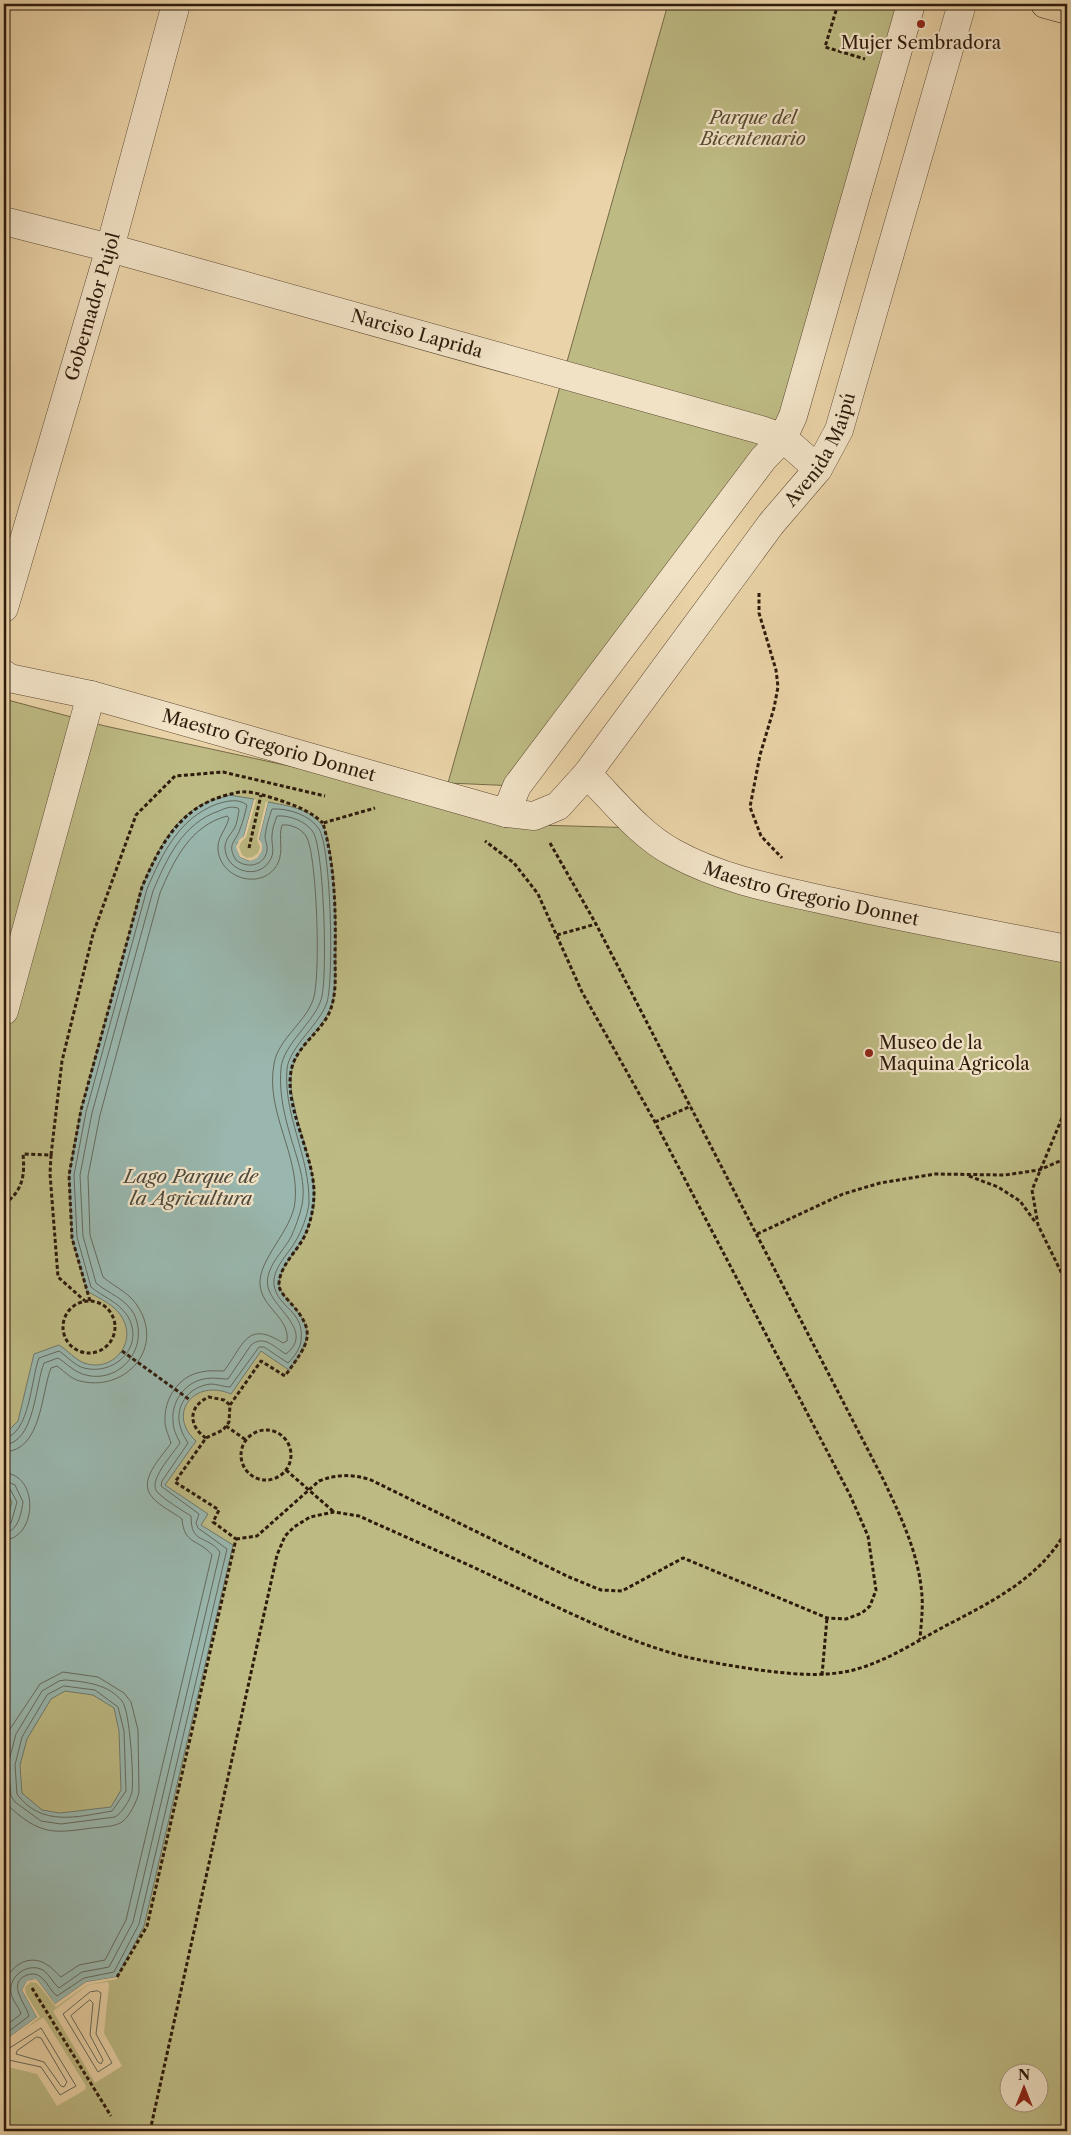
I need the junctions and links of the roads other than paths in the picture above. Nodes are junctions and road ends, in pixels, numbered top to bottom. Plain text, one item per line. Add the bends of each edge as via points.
1 (176, 4) edge
2 (911, 4) edge
3 (962, 4) edge
4 (1044, 4) edge
5 (1067, 10) edge
6 (4, 221) edge
7 (110, 248) junction
8 (783, 438) junction
9 (818, 469) junction
10 (4, 608) edge
11 (4, 674) edge
12 (91, 695) junction
13 (587, 774) junction
14 (506, 813) junction
15 (534, 816) joint
16 (1067, 949) edge
17 (4, 1011) edge

1 - 7 street, Gobernador Pujol
2 - 8 street, Avenida Maipú via 793,416
3 - 9 street, Avenida Maipú via 839,430
4 - 5 main road
6 - 7 street, Narciso Laprida
7 - 8 street, Narciso Laprida
7 - 10 street, Gobernador Pujol
8 - 9 street, Narciso Laprida
8 - 14 street, Avenida Maipú via 763,459 517,786
9 - 13 street, Avenida Maipú via 771,524
11 - 12 street, Maestro Gregorio Donnet via 9,678
12 - 14 street, Maestro Gregorio Donnet
12 - 17 street
13 - 15 street, Avenida Maipú via 558,806
13 - 16 street, Maestro Gregorio Donnet via 640,828 673,853 724,875 943,926
14 - 15 street, Maestro Gregorio Donnet

